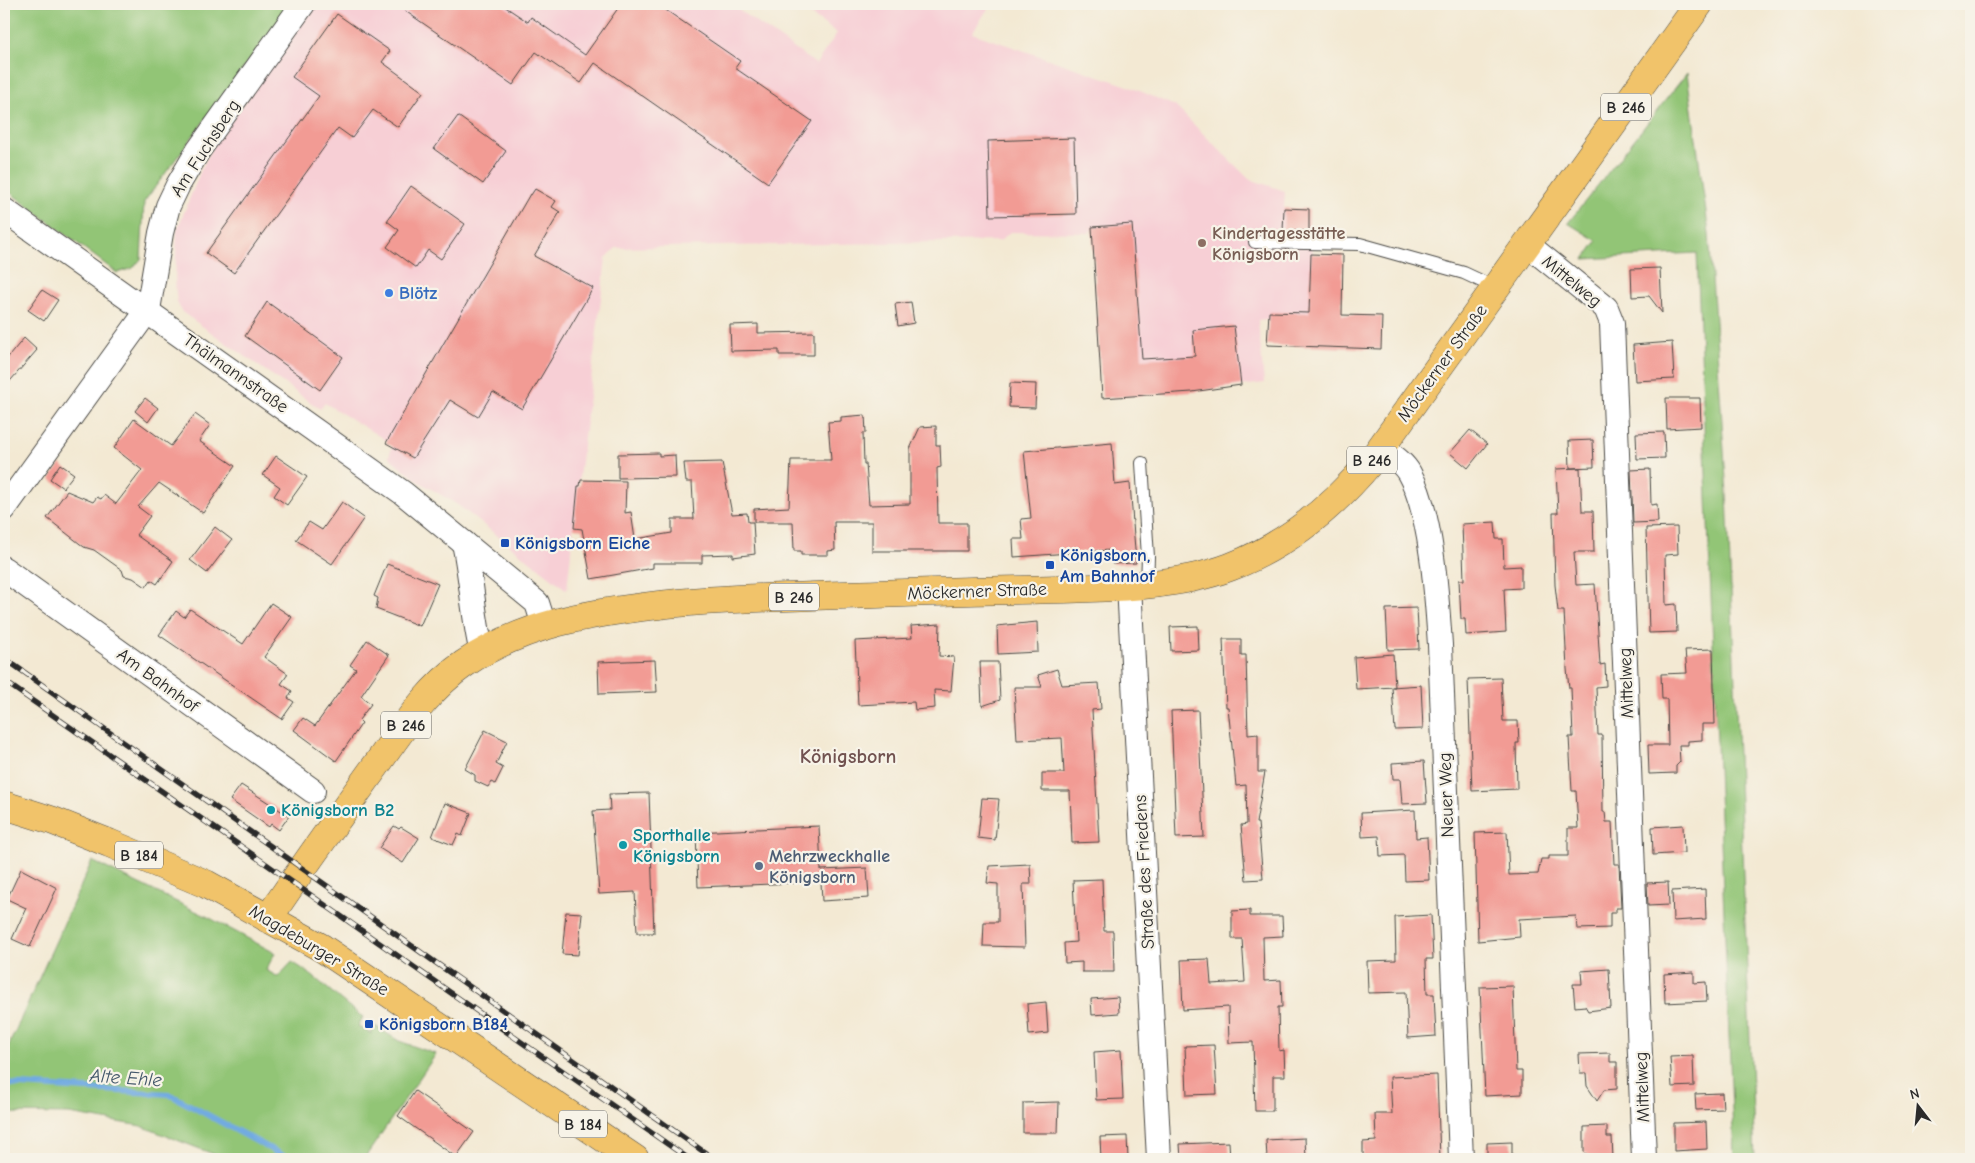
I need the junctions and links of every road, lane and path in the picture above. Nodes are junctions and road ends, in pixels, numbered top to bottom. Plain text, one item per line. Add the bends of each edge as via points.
1 (304, 4) edge
2 (1699, 4) edge
3 (4, 210) edge
4 (1255, 242) dead end
5 (1528, 245) junction
6 (1496, 288) junction
7 (148, 310) junction
8 (1381, 447) junction
9 (1142, 463) dead end
10 (4, 509) edge
11 (464, 543) junction
12 (4, 569) edge
13 (1138, 584) junction
14 (544, 625) junction
15 (482, 653) junction
16 (313, 791) dead end
17 (4, 805) edge
18 (268, 919) junction
19 (635, 1159) edge
20 (1159, 1159) edge
21 (1461, 1159) edge
22 (1644, 1159) edge

1 - 7 street, Am Fuchsberg via 198,151 178,185 161,232
2 - 5 main road, Möckerner Straße / B 246
3 - 7 street, Thälmannstraße
4 - 6 lane via 1360,244 1464,273
5 - 6 main road, Möckerner Straße / B 246
5 - 22 street, Mittelweg via 1606,308 1612,323
6 - 8 main road, Möckerner Straße / B 246
7 - 10 street
7 - 11 street, Thälmannstraße via 403,493
8 - 13 main road, Möckerner Straße / B 246 via 1340,497 1280,543 1217,572 1189,579
8 - 21 street, Neuer Weg via 1400,462 1412,478 1422,509 1434,578 1440,645
9 - 13 lane via 1148,557
11 - 14 street, Thälmannstraße via 537,603
11 - 15 street via 473,587 474,622
12 - 16 street, Am Bahnhof
13 - 14 main road, Möckerner Straße / B 246 via 710,600 604,612
13 - 20 street, Straße des Friedens
14 - 15 main road, Möckerner Straße / B 246
15 - 18 main road, Möckerner Straße / B 246 via 441,683 413,714
17 - 18 main road, Magdeburger Straße / B 184 via 161,864 206,884
18 - 19 main road, Magdeburger Straße / B 184 via 333,954

